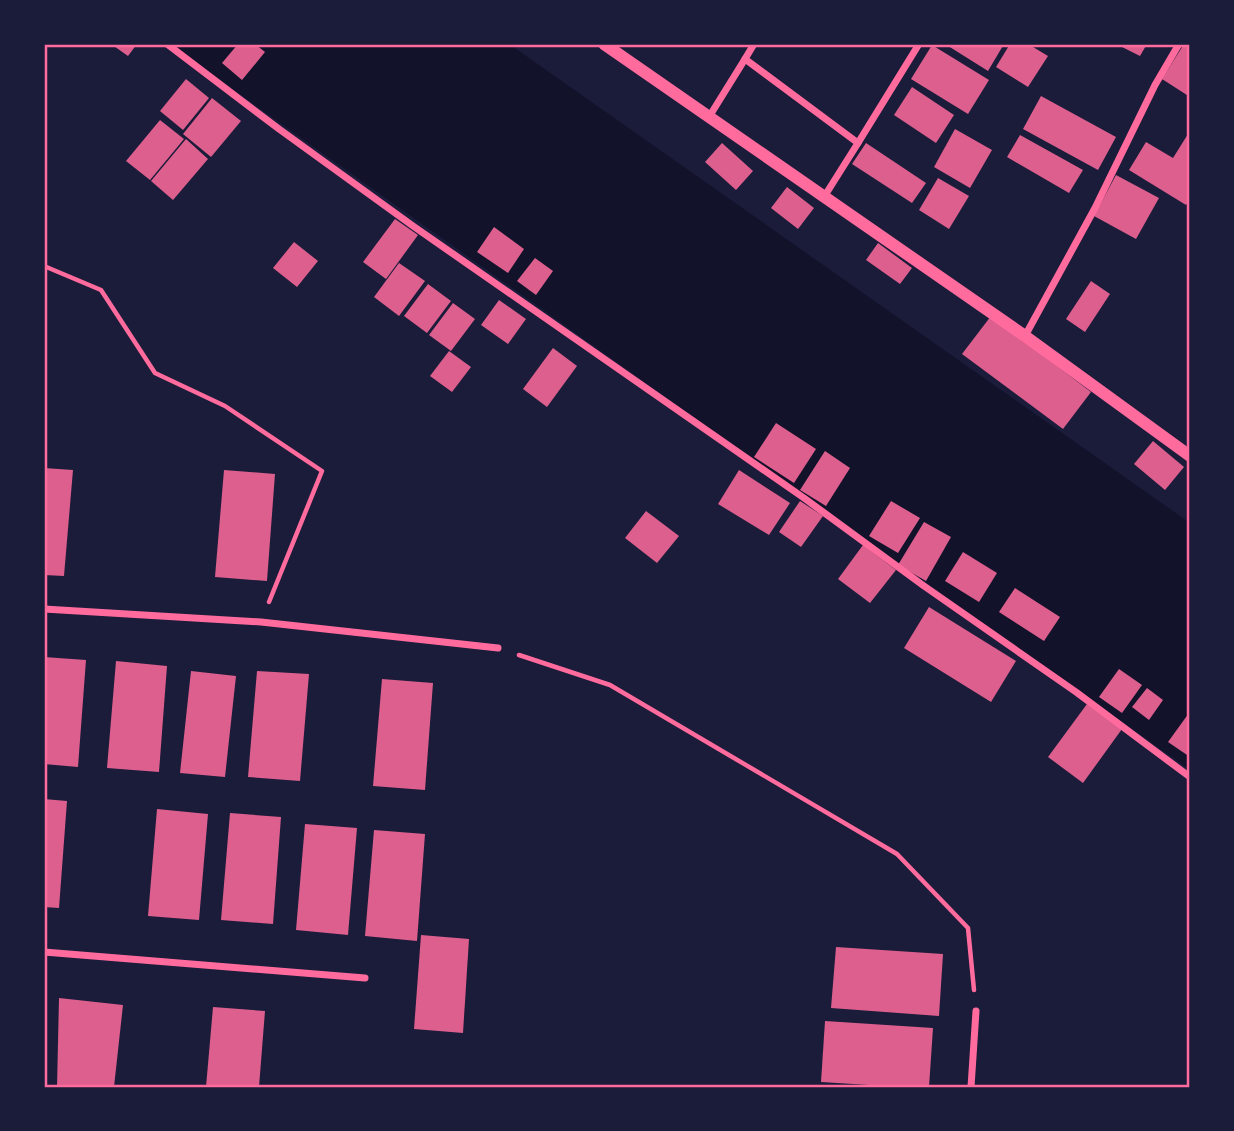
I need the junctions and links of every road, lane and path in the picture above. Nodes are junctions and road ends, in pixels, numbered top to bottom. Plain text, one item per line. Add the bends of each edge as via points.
1 (167, 44) edge
2 (604, 44) edge
3 (754, 44) edge
4 (919, 44) edge
5 (1179, 44) edge
6 (745, 59) junction
7 (709, 117) junction
8 (858, 143) junction
9 (824, 197) junction
10 (44, 266) edge
11 (1025, 337) junction
12 (1190, 456) edge
13 (44, 609) edge
14 (261, 622) junction
15 (498, 648) joint
16 (1190, 777) edge
17 (44, 952) edge
18 (365, 978) dead end
19 (976, 1012) joint
20 (971, 1087) edge

1 - 16 street via 279,130 804,498
2 - 7 street
3 - 6 street
4 - 8 street
5 - 11 street
6 - 7 street
6 - 8 street
7 - 9 street
8 - 9 street
9 - 11 street
10 - 14 path via 101,290 155,373 225,406 322,471
11 - 12 street
13 - 14 street
14 - 15 street
15 - 19 path via 610,685 897,854 968,928
17 - 18 street
19 - 20 street

